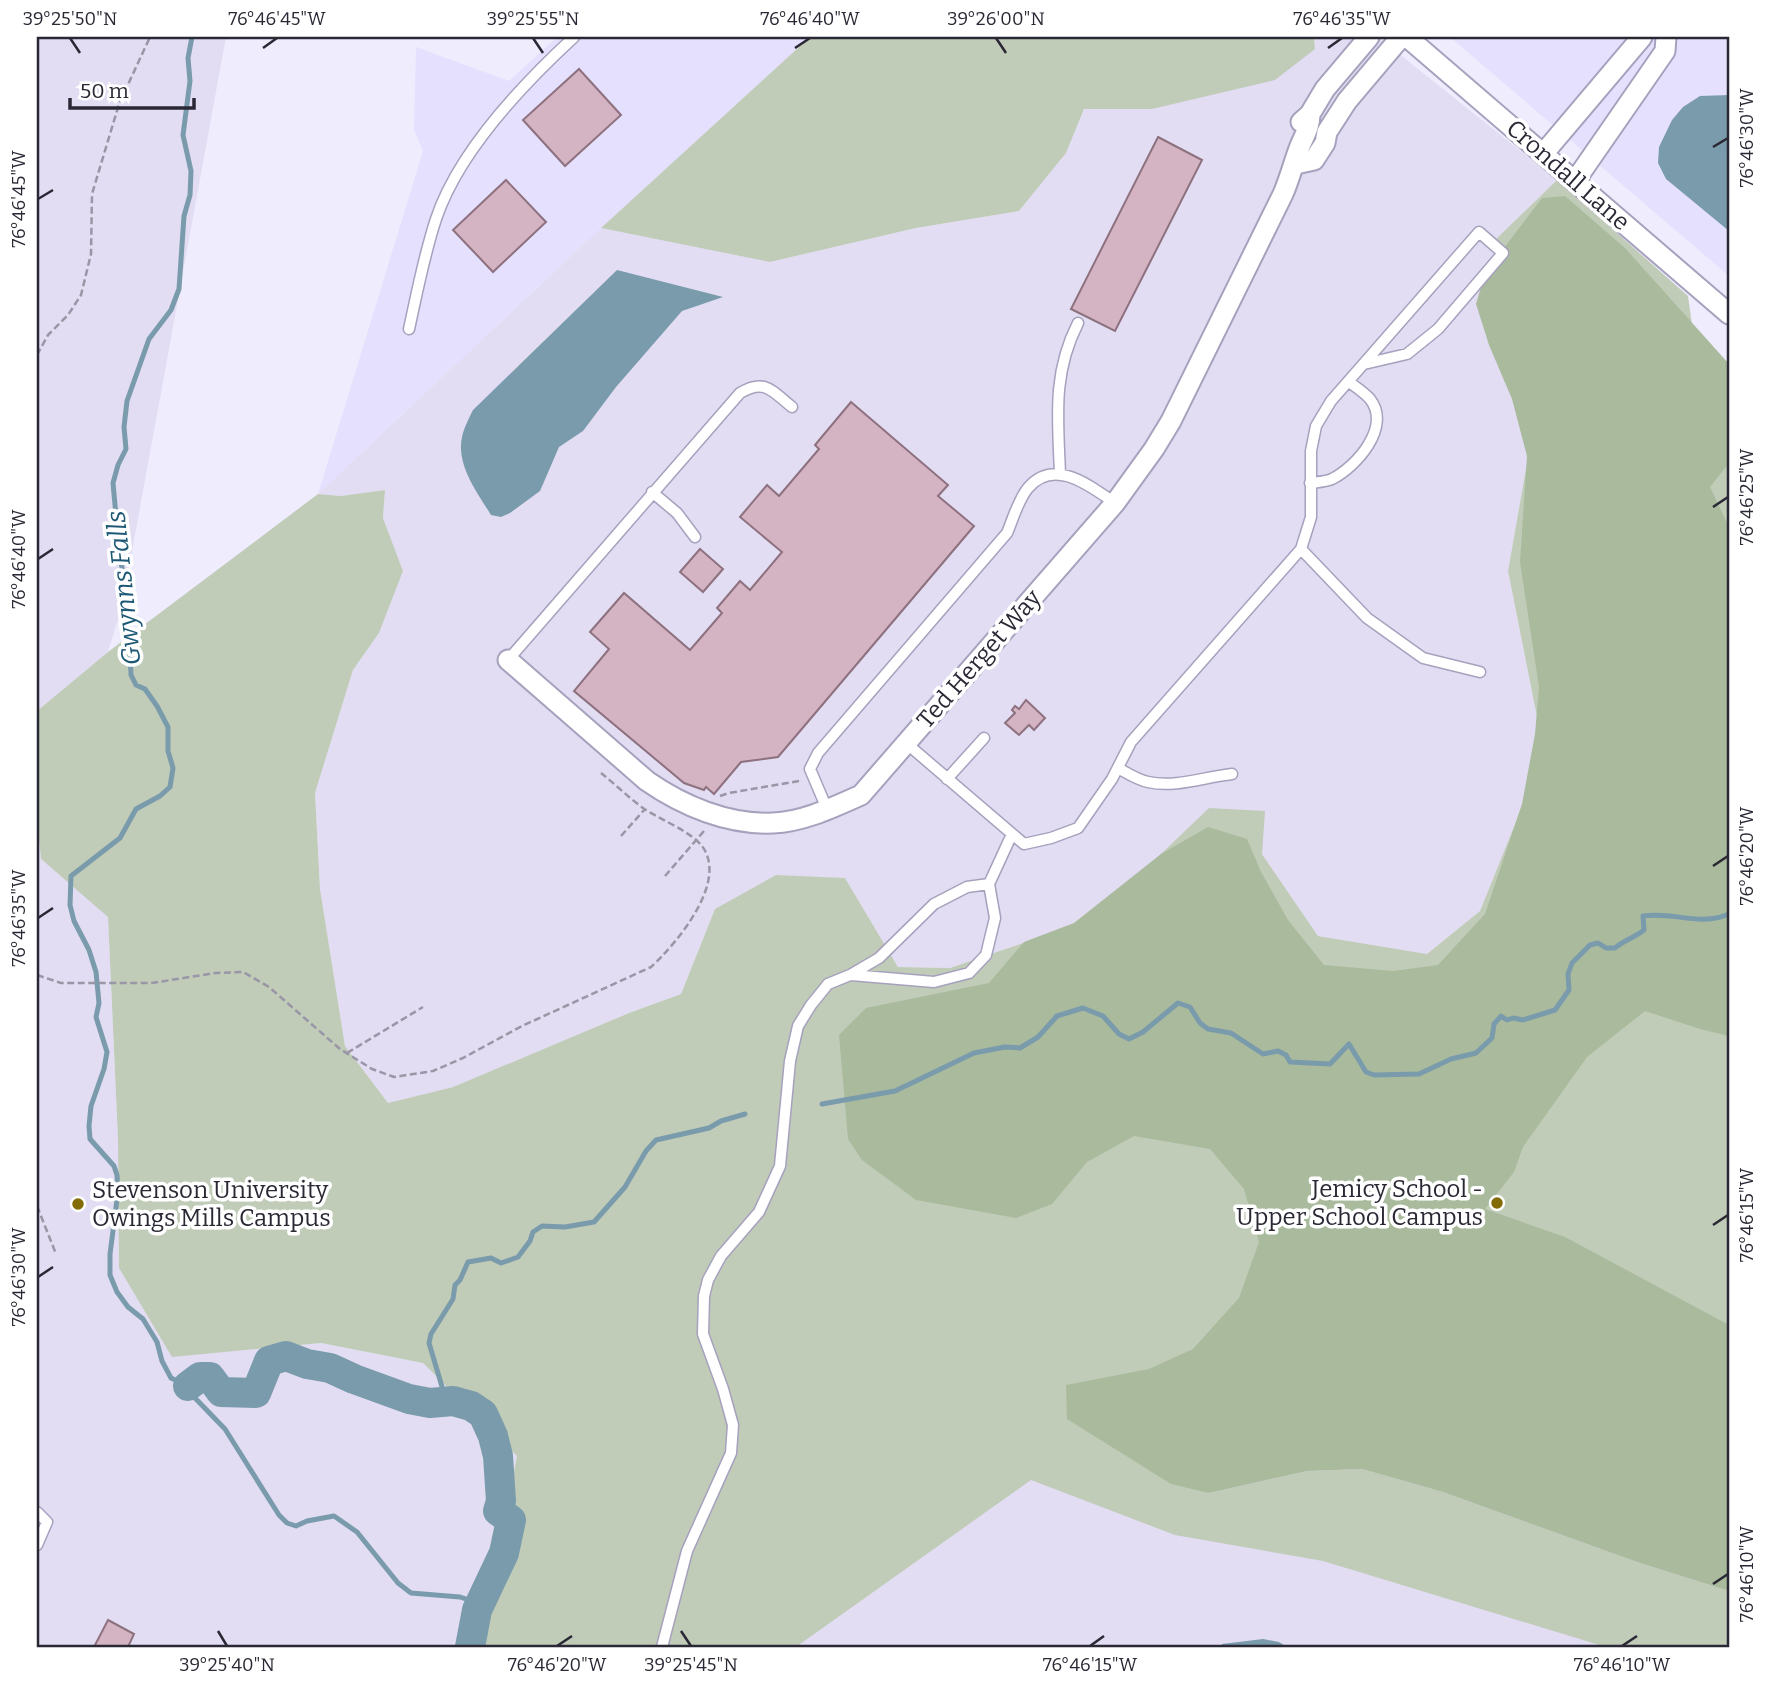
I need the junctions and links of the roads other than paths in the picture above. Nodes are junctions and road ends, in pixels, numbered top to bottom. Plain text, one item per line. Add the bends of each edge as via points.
1 (574, 37) edge
2 (1369, 37) edge
3 (1401, 37) edge
4 (1407, 37) edge
5 (1642, 37) edge
6 (1666, 37) edge
7 (1316, 124) junction
8 (1543, 154) junction
9 (1296, 164) junction
10 (1575, 181) junction
11 (1729, 314) edge
12 (1078, 323) dead end
13 (408, 329) dead end
14 (1364, 364) junction
15 (1349, 382) junction
16 (792, 407) dead end
17 (1060, 474) junction
18 (1310, 483) junction
19 (652, 492) junction
20 (1115, 503) junction
21 (695, 537) dead end
22 (1301, 549) junction
23 (508, 660) joint
24 (1480, 672) dead end
25 (984, 738) dead end
26 (906, 743) junction
27 (1118, 768) junction
28 (1232, 774) dead end
29 (947, 779) junction
30 (827, 809) junction
31 (1012, 834) junction
32 (989, 884) junction
33 (850, 975) junction
34 (37, 1512) edge
35 (37, 1545) edge
36 (662, 1647) edge

1 - 13 lane via 511,100 457,172 436,219
2 - 7 street via 1325,89
3 - 7 street via 1347,101
4 - 8 street, Crondall Lane
5 - 8 street
6 - 10 street via 1665,51
7 - 9 street via 1325,143 1314,160
7 - 9 street via 1295,128 1289,141
8 - 10 street, Crondall Lane
9 - 20 street, Ted Herget Way via 1171,421
10 - 11 street, Crondall Lane
12 - 17 lane via 1059,373
14 - 14 lane via 1479,232 1503,253 1438,329 1407,354
14 - 15 lane
15 - 18 lane via 1316,426
15 - 18 lane via 1371,400 1377,413 1376,430 1345,471 1328,481
16 - 19 lane via 766,386 753,385 740,393
17 - 20 lane via 1080,479
17 - 30 lane via 1035,481 1026,490 1007,533 818,752 810,769
18 - 22 lane via 1311,517
19 - 21 lane via 677,513
19 - 23 lane
20 - 26 street, Ted Herget Way
22 - 24 lane via 1367,618 1423,659
22 - 27 lane via 1131,742
23 - 30 street, Ted Herget Way via 647,781 694,808 738,821 775,823
25 - 29 lane
26 - 29 lane
26 - 30 street, Ted Herget Way via 861,795
27 - 28 lane via 1146,782 1171,785
27 - 31 lane via 1078,828 1024,844
29 - 31 lane
31 - 32 lane
32 - 33 lane via 968,887 934,904 878,958
32 - 33 lane via 995,918 986,955 969,973 934,982
33 - 36 lane via 828,984 798,1026 789,1061 780,1167 759,1212 721,1256 708,1280 703,1334 733,1425 731,1453 687,1551
34 - 35 lane via 47,1522

